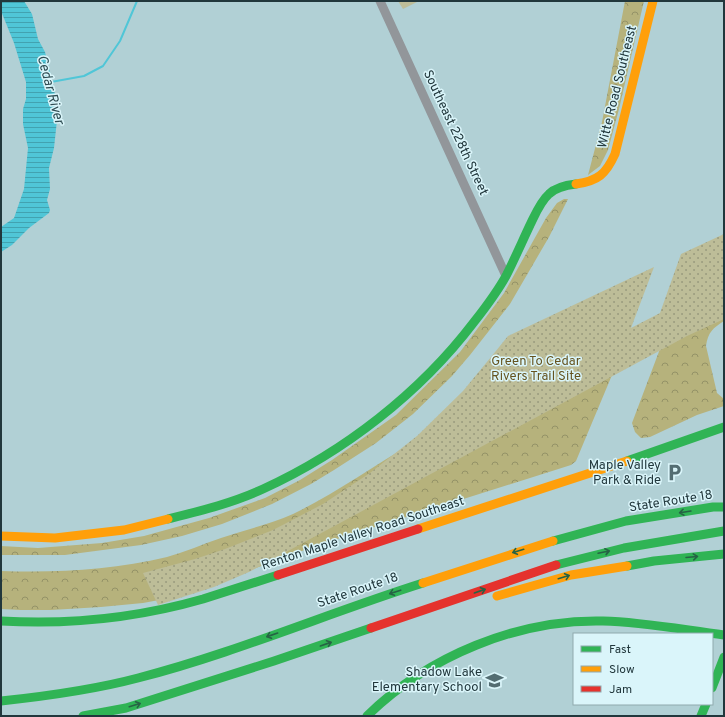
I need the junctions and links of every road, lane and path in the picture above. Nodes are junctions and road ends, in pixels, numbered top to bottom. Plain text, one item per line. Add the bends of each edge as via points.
1 (380, 1) edge
2 (653, 1) edge
3 (506, 276) junction
4 (724, 427) edge
5 (689, 501) dead end
6 (724, 507) edge
7 (724, 531) edge
8 (1, 536) edge
9 (534, 546) junction
10 (724, 554) edge
11 (490, 598) dead end
12 (476, 602) dead end
13 (404, 618) junction
14 (1, 621) edge
15 (708, 633) edge
16 (713, 634) edge
17 (724, 635) edge
18 (724, 657) edge
19 (713, 685) edge
20 (1, 701) edge
21 (706, 705) edge
22 (84, 716) edge
23 (367, 716) edge
24 (701, 716) edge

1 - 3 street, Southeast 228th Street
2 - 3 main road, Witte Road Southeast via 615,154 610,165 598,178 568,185 548,195
3 - 8 main road, Witte Road Southeast via 474,322 411,391 356,435 321,458 264,489 224,504 124,530 55,538
4 - 14 main road, Renton Maple Valley Road Southeast via 608,468 202,599 153,611 90,620
5 - 9 main road via 642,511
6 -> 9 main road, State Route 18 via 616,523
13 -> 7 main road via 564,562 640,545
9 -> 20 main road, State Route 18 via 361,603 275,635 150,674 101,687
11 -> 10 main road via 571,574 654,561
12 - 13 main road
22 -> 13 main road via 126,708
15 - 23 main road via 604,621 530,629 496,637 425,672 382,701
16 - 17 main road
18 - 19 main road
21 - 24 main road

